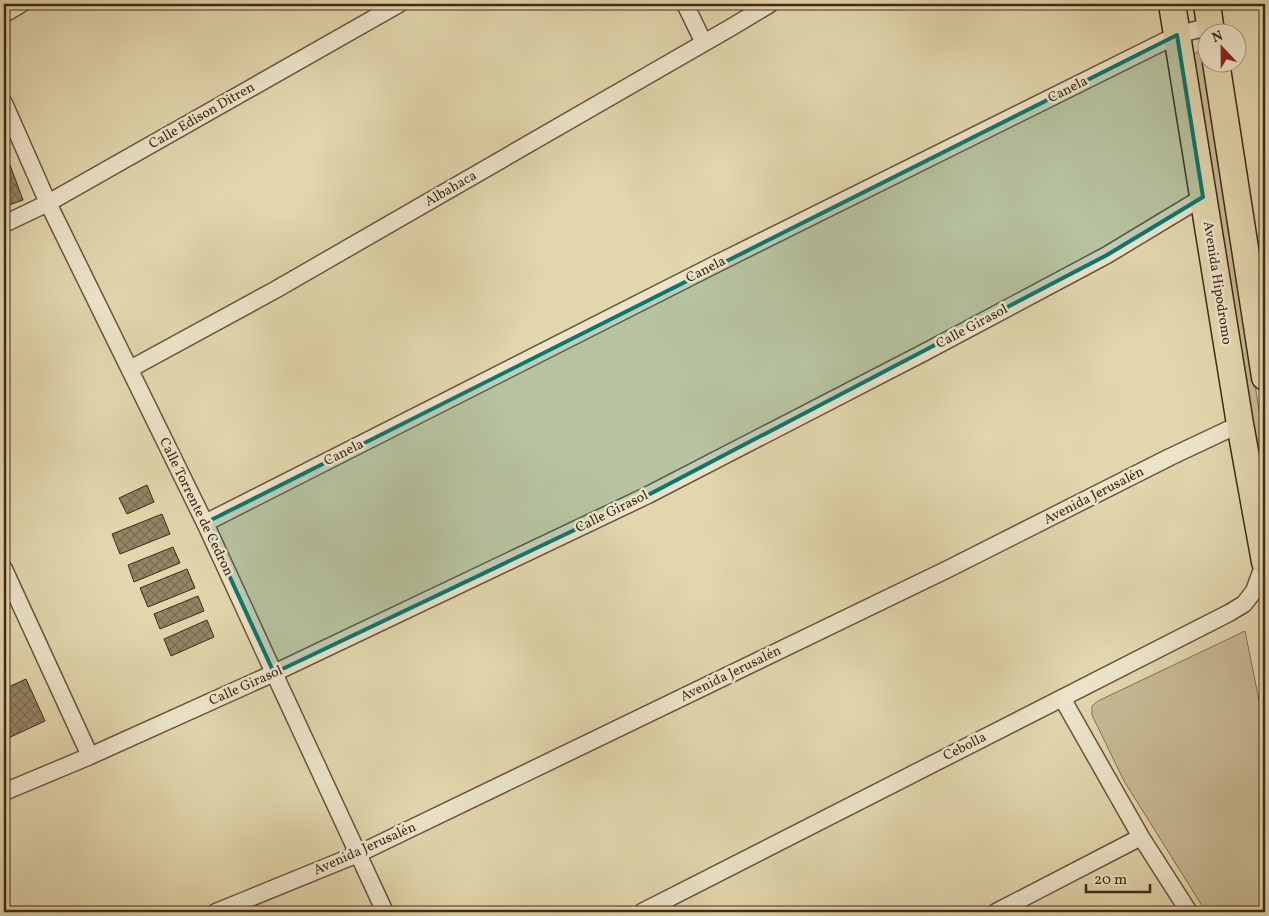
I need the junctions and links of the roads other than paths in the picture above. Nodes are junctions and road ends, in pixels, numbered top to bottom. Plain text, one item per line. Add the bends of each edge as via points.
1 (21, 4) edge
2 (399, 4) edge
3 (685, 4) edge
4 (770, 4) edge
5 (1172, 4) edge
6 (4, 14) edge
7 (1209, 21) edge
8 (1177, 35) junction
9 (704, 43) junction
10 (1218, 72) edge
11 (4, 103) edge
12 (1203, 198) junction
13 (48, 204) junction
14 (4, 224) edge
15 (130, 369) junction
16 (1265, 377) edge
17 (1240, 424) junction
18 (205, 523) junction
19 (1265, 561) edge
20 (5, 576) edge
21 (274, 674) junction
22 (1062, 698) junction
23 (90, 756) junction
24 (4, 792) edge
25 (1141, 837) junction
26 (358, 854) junction
27 (216, 912) edge
28 (385, 912) edge
29 (642, 912) edge
30 (996, 912) edge
31 (1189, 912) edge

1 - 6 street
2 - 13 street, Calle Edison Ditren
3 - 9 street
4 - 9 street, Albahaca
5 - 8 main road, Avenida Hipodromo
7 - 8 street, Canela
8 - 12 main road, Avenida Hipodromo
8 - 18 street, Canela
9 - 15 street, Albahaca via 275,290
10 - 16 main road
11 - 13 street, Calle Torrente de Cedron
12 - 17 main road, Avenida Hipodromo
12 - 21 street, Calle Girasol via 1099,260 648,495
13 - 14 street, Calle Edison Ditren
13 - 15 street, Calle Torrente de Cedron
15 - 18 street, Calle Torrente de Cedron
17 - 19 main road, Avenida Hipodromo
17 - 26 street, Avenida Jerusalén
18 - 21 street, Calle Torrente de Cedron
19 - 22 street, Cebolla via 1254,591 1244,604
20 - 23 street
21 - 23 street, Calle Girasol
21 - 26 street, Calle Torrente de Cedron
22 - 25 street
22 - 29 street, Cebolla
23 - 24 street, Calle Girasol
25 - 30 street
25 - 31 street
26 - 27 street, Avenida Jerusalén
26 - 28 street, Calle Torrente de Cedron

